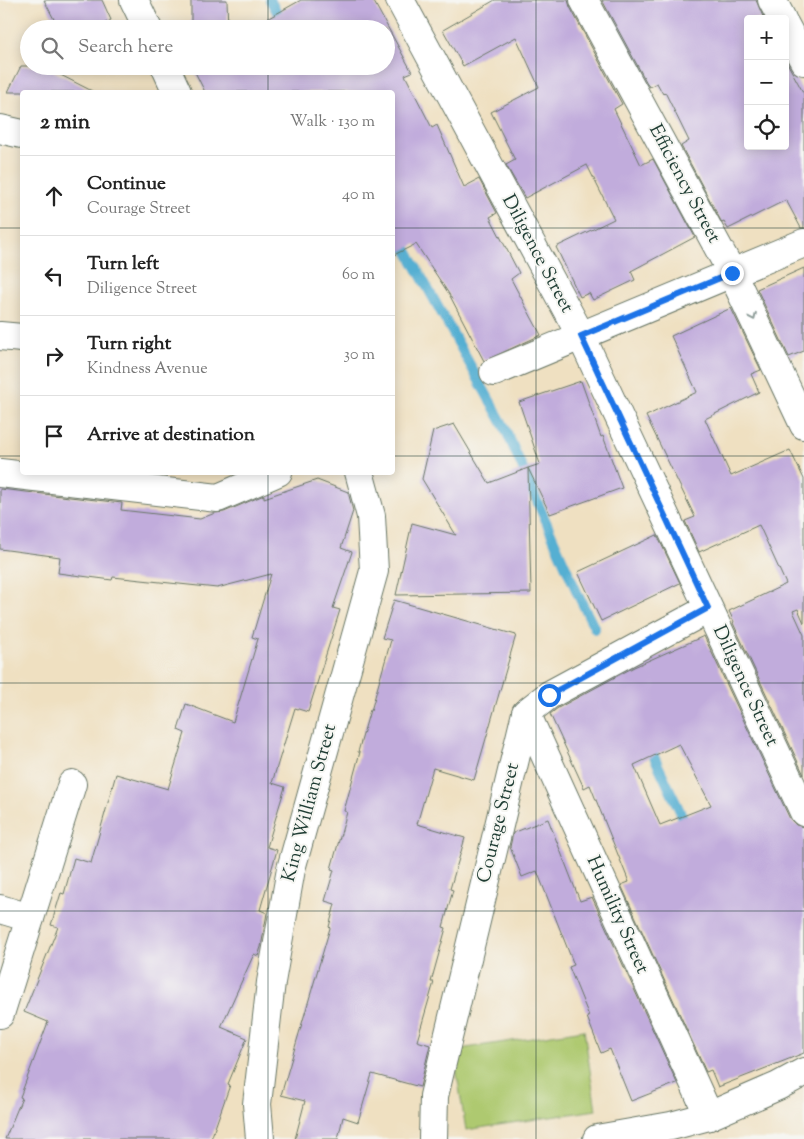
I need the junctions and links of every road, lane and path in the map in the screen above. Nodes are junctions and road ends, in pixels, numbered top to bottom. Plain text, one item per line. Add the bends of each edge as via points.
1 (134, 0) edge
2 (400, 0) edge
3 (584, 0) edge
4 (772, 0) edge
5 (780, 15) edge
6 (144, 20) edge
7 (789, 33) edge
8 (804, 61) edge
9 (169, 75) edge
10 (176, 90) edge
11 (0, 129) edge
12 (20, 134) edge
13 (804, 243) edge
14 (732, 273) junction
15 (0, 336) edge
16 (581, 336) junction
17 (20, 338) edge
18 (494, 372) dead end
19 (804, 424) edge
20 (0, 473) edge
21 (271, 475) edge
22 (359, 475) edge
23 (708, 608) junction
24 (526, 713) junction
25 (72, 784) dead end
26 (804, 812) edge
27 (0, 909) edge
28 (30, 918) junction
29 (0, 1014) edge
30 (804, 1072) edge
31 (708, 1116) junction
32 (260, 1139) edge
33 (433, 1139) edge
34 (597, 1139) edge

1 - 6 street
2 - 16 street, Diligence Street
3 - 14 street, Efficiency Street
4 - 5 street
7 - 8 street
9 - 10 street
11 - 12 street
13 - 14 street
14 - 16 street
14 -> 19 street, Efficiency Street
15 - 17 street
16 - 18 street
16 - 23 street, Diligence Street
20 - 21 street via 218,498
22 - 32 street, King William Street via 371,516 374,571 291,869 271,982 257,1104
23 - 24 street via 549,695
23 - 26 street, Diligence Street
24 - 31 street, Humility Street
24 - 33 street, Courage Street via 434,1096
25 - 28 street
27 - 28 street
28 - 29 street
30 - 31 street
31 - 34 street

